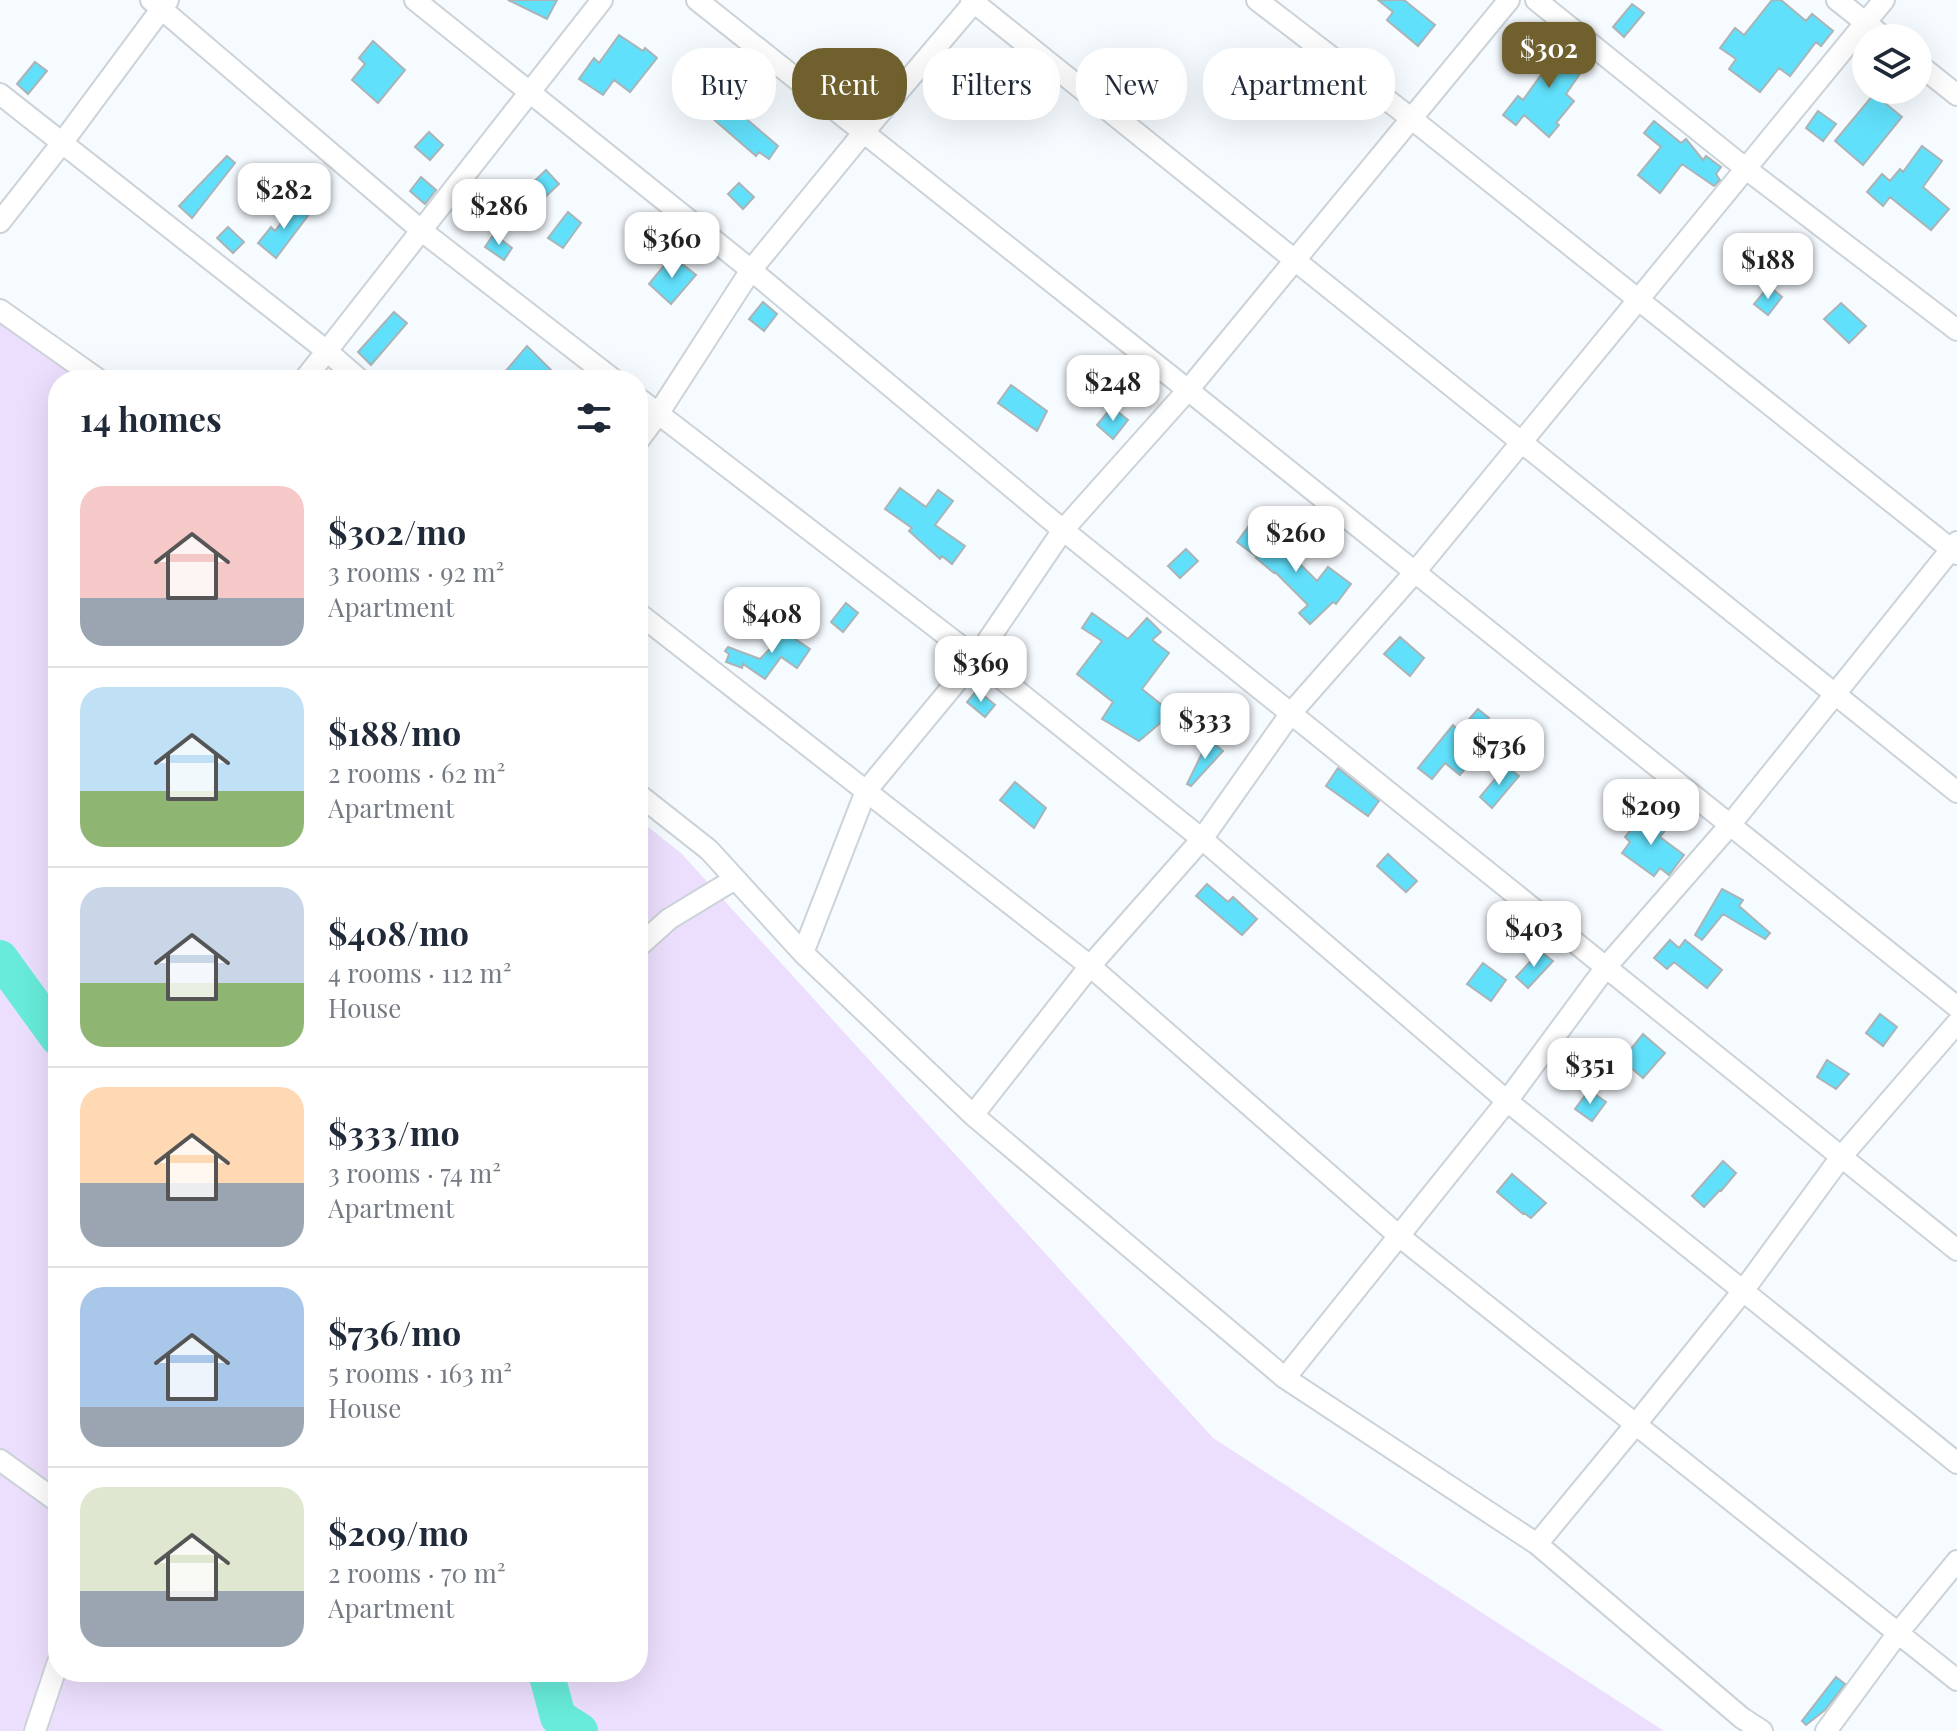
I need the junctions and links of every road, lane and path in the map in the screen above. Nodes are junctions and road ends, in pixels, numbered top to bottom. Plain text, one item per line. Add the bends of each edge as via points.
1 (415, 0) edge
2 (602, 0) edge
3 (697, 0) edge
4 (1257, 0) edge
5 (1509, 0) edge
6 (1536, 0) edge
7 (1837, 0) edge
8 (1884, 0) edge
9 (974, 1) edge
10 (160, 3) edge
11 (1866, 22) junction
12 (1868, 24) edge
13 (1932, 75) edge
14 (530, 91) junction
15 (0, 94) edge
16 (1957, 95) edge
17 (1412, 119) junction
18 (864, 132) junction
19 (62, 143) junction
20 (1745, 168) junction
21 (0, 222) edge
22 (422, 231) junction
23 (1295, 260) junction
24 (751, 270) junction
25 (1638, 300) junction
26 (0, 310) edge
27 (1957, 330) edge
28 (328, 352) junction
29 (85, 370) edge
30 (313, 370) edge
31 (349, 370) edge
32 (601, 370) edge
33 (1188, 390) junction
34 (648, 406) edge
35 (658, 414) junction
36 (648, 428) edge
37 (1522, 442) junction
38 (1063, 530) junction
39 (1955, 548) edge
40 (1415, 572) junction
41 (648, 621) edge
42 (976, 658) junction
43 (1835, 694) junction
44 (1291, 713) junction
45 (866, 791) junction
46 (1957, 792) edge
47 (648, 802) edge
48 (1730, 825) junction
49 (1202, 839) junction
50 (735, 879) junction
51 (648, 938) edge
52 (803, 953) junction
53 (1090, 966) junction
54 (1606, 967) junction
55 (1957, 1007) edge
56 (1957, 1023) edge
57 (1507, 1101) junction
58 (973, 1115) junction
59 (1841, 1157) junction
60 (1399, 1236) junction
61 (1957, 1250) edge
62 (1743, 1291) junction
63 (1285, 1378) junction
64 (1636, 1424) junction
65 (0, 1460) edge
66 (1957, 1463) edge
67 (48, 1495) edge
68 (1537, 1544) junction
69 (1957, 1561) edge
70 (1898, 1633) junction
71 (1957, 1680) edge
72 (51, 1682) edge
73 (35, 1731) edge
74 (1762, 1731) edge
75 (1826, 1731) edge

1 - 14 street
2 - 14 street
3 - 18 street
4 - 17 street
5 - 17 street
6 - 20 street
7 - 11 street
8 - 11 street
9 - 18 street
9 - 23 street
10 - 19 street
10 - 22 street
11 - 12 street
11 - 20 street
13 - 16 street
14 - 22 street
14 - 24 street
15 - 19 street
17 - 23 street
17 - 25 street
18 - 24 street
18 - 33 street
19 - 21 street
19 - 28 street
20 - 25 street
20 - 27 street
22 - 28 street
22 - 32 street
23 - 33 street
23 - 37 street
24 - 35 street
24 - 38 street
25 - 37 street
25 - 39 street
26 - 29 street
28 - 30 street
28 - 31 street
33 - 38 street
33 - 40 street
34 - 35 street
35 - 36 street
35 - 42 street
37 - 40 street
37 - 43 street
38 - 42 street
38 - 44 street
39 - 43 street
40 - 44 street
40 - 48 street
41 - 45 street
42 - 45 street
42 - 49 street
43 - 46 street
43 - 48 street
44 - 49 street
44 - 54 street
45 - 52 street
45 - 53 street
47 - 50 street via 709,850
48 - 54 street
48 - 55 street
49 - 53 street
49 - 57 street
50 - 51 street
50 - 52 street
52 - 58 street
53 - 58 street
53 - 60 street
54 - 57 street
54 - 59 street
56 - 59 street
57 - 60 street
57 - 62 street
58 - 63 street
59 - 61 street
59 - 62 street
60 - 63 street
60 - 64 street
62 - 64 street
62 - 66 street
63 - 68 street
64 - 68 street
64 - 70 street
65 - 67 street
68 - 74 street
69 - 70 street
70 - 71 street
70 - 75 street
72 - 73 street

